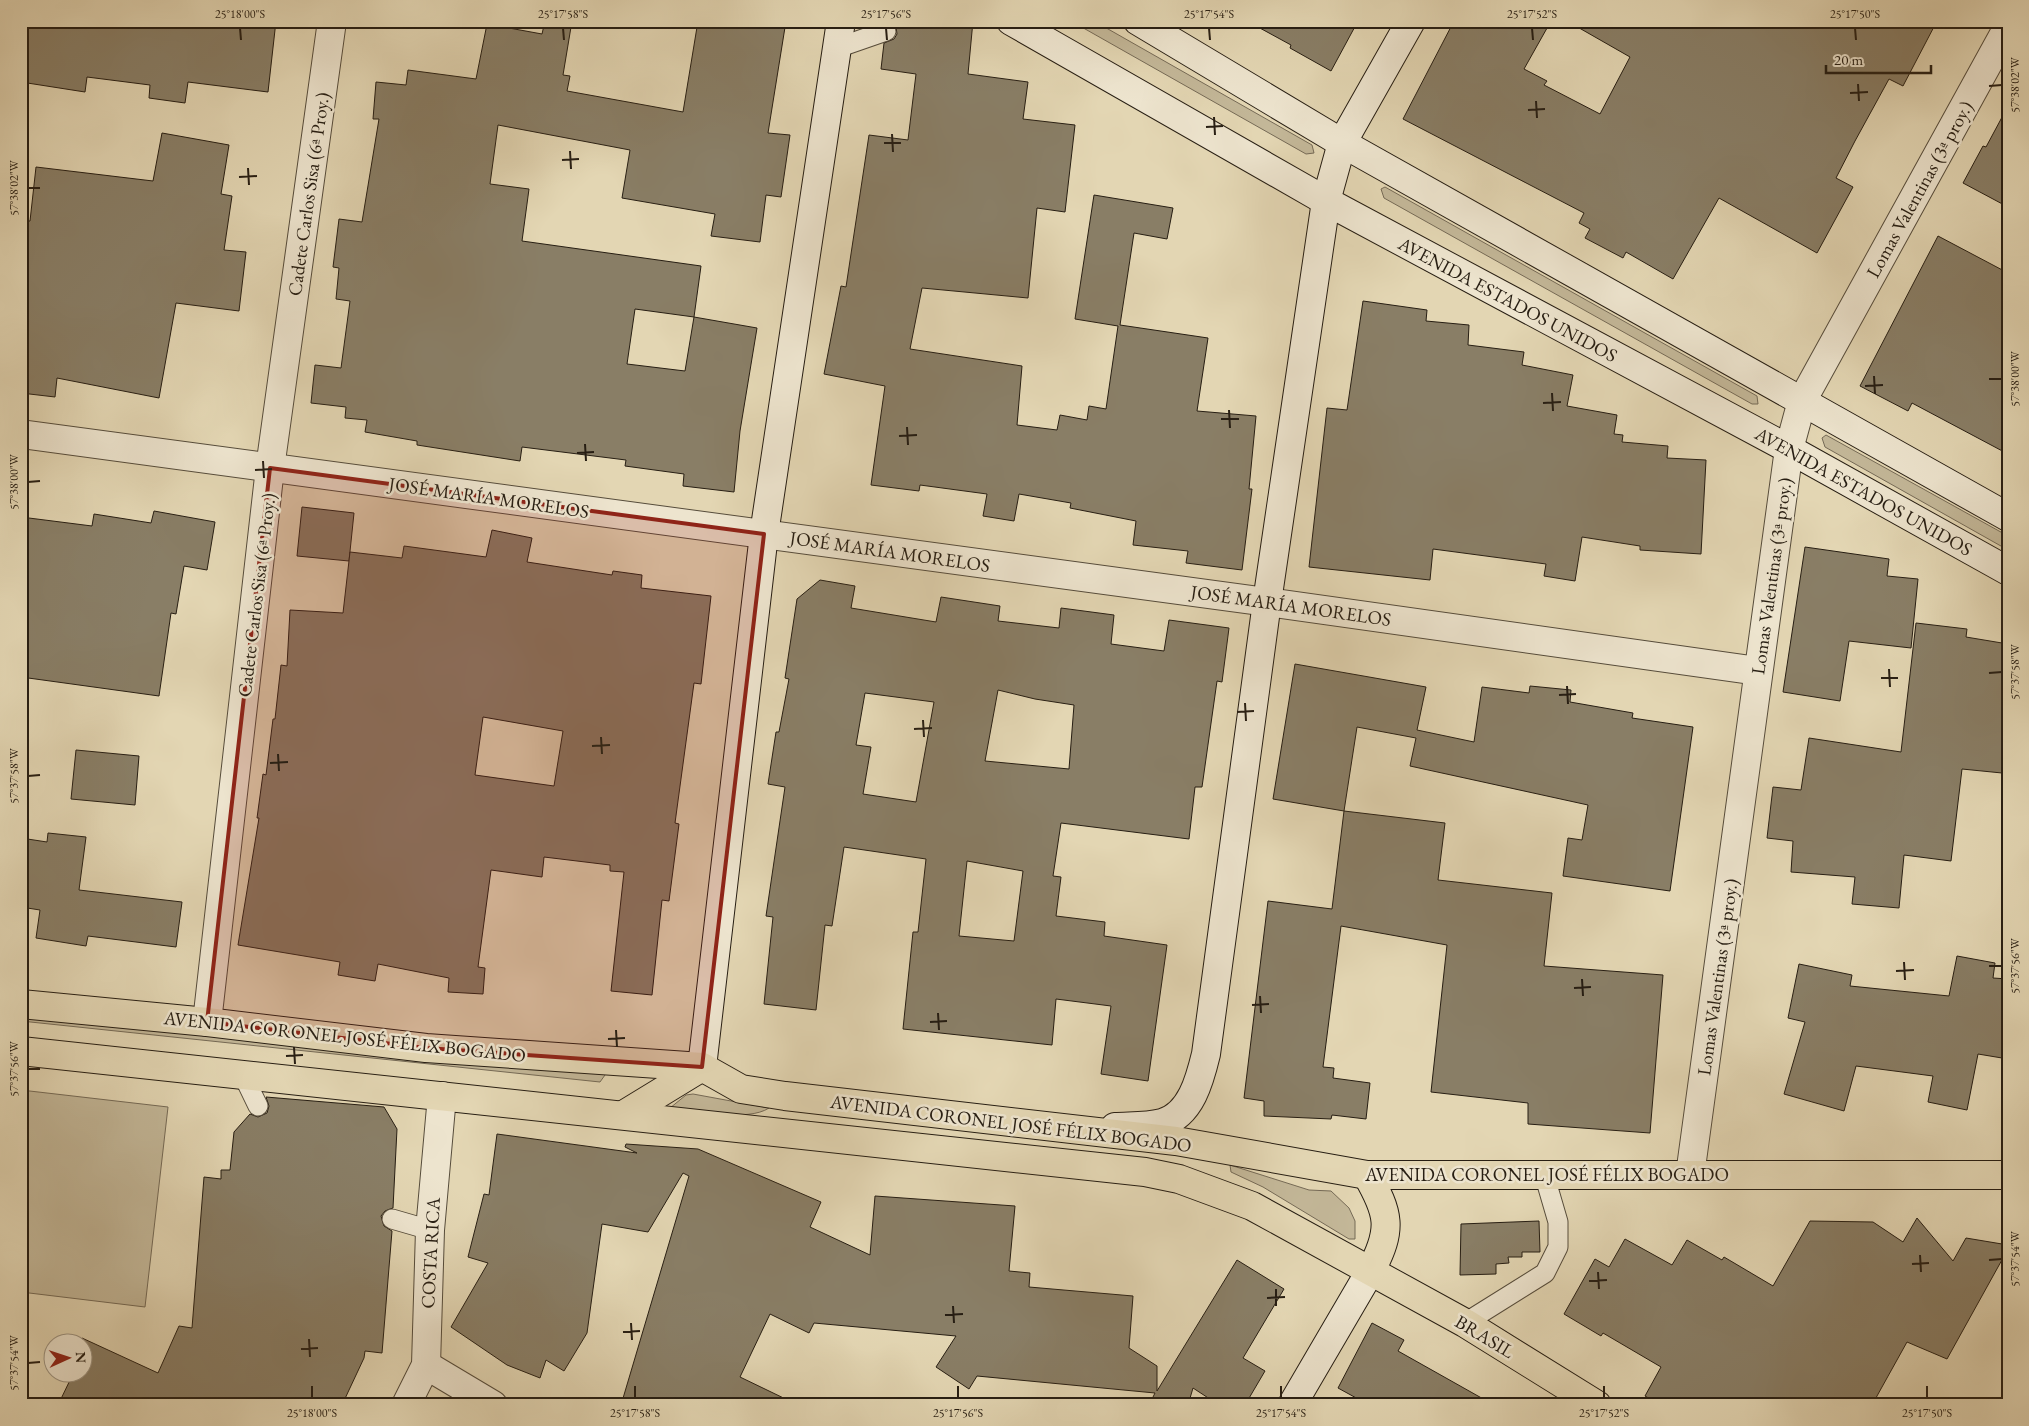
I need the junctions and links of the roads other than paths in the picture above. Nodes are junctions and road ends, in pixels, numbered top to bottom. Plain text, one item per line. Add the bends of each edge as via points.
1 (332, 21) edge
2 (1011, 21) edge
3 (1138, 21) edge
4 (1411, 21) edge
5 (2008, 27) edge
6 (886, 31) dead end
7 (839, 34) edge
8 (1342, 143) junction
9 (1326, 201) junction
10 (1802, 401) junction
11 (21, 434) edge
12 (1789, 448) junction
13 (270, 468) junction
14 (2008, 517) edge
15 (764, 534) junction
16 (2008, 571) edge
17 (1267, 602) junction
18 (1758, 670) junction
19 (21, 1004) edge
20 (207, 1022) junction
21 (21, 1050) edge
22 (702, 1067) junction
23 (242, 1074) junction
24 (442, 1096) junction
25 (258, 1106) dead end
26 (625, 1114) junction
27 (1081, 1129) junction
28 (1544, 1174) junction
29 (1367, 1175) junction
30 (1690, 1175) junction
31 (2008, 1175) edge
32 (392, 1219) dead end
33 (430, 1230) junction
34 (1371, 1270) junction
35 (1465, 1323) junction
36 (426, 1365) junction
37 (406, 1405) edge
38 (493, 1405) edge
39 (1292, 1405) edge
40 (1597, 1405) edge

1 - 13 street, Cadete Carlos Sisa (6ª Proy.)
2 - 9 street, AVENIDA ESTADOS UNIDOS
3 - 8 street
4 - 8 street
5 - 10 street, Lomas Valentinas (3ª proy.)
6 - 7 lane
7 - 15 street
8 - 9 street
8 - 10 street
9 - 12 street, AVENIDA ESTADOS UNIDOS
9 - 17 street
10 - 12 street, Lomas Valentinas (3ª proy.)
10 - 14 street
11 - 13 street, JOSÉ MARÍA MORELOS
12 - 16 street, AVENIDA ESTADOS UNIDOS
12 - 18 street, Lomas Valentinas (3ª proy.)
13 - 15 street, JOSÉ MARÍA MORELOS
13 - 20 street, Cadete Carlos Sisa (6ª Proy.)
15 - 17 street, JOSÉ MARÍA MORELOS
15 - 22 street
17 - 18 street, JOSÉ MARÍA MORELOS
17 - 27 street via 1201,1075 1187,1104 1173,1118 1162,1123
18 - 30 street, Lomas Valentinas (3ª proy.)
19 - 20 main road, AVENIDA CORONEL JOSÉ FÉLIX BOGADO
20 - 22 main road, AVENIDA CORONEL JOSÉ FÉLIX BOGADO via 426,1048
21 - 23 main road, AVENIDA CORONEL JOSÉ FÉLIX BOGADO
22 - 26 main road
22 - 27 main road, AVENIDA CORONEL JOSÉ FÉLIX BOGADO via 750,1090
23 - 24 main road, AVENIDA CORONEL JOSÉ FÉLIX BOGADO
23 - 25 lane
24 - 26 main road, AVENIDA CORONEL JOSÉ FÉLIX BOGADO
24 - 33 street, COSTA RICA
26 - 34 main road, AVENIDA CORONEL JOSÉ FÉLIX BOGADO via 1171,1177 1252,1206
27 - 29 main road, AVENIDA CORONEL JOSÉ FÉLIX BOGADO via 1176,1141
28 - 29 main road, AVENIDA CORONEL JOSÉ FÉLIX BOGADO
28 - 30 main road, AVENIDA CORONEL JOSÉ FÉLIX BOGADO
28 - 35 lane via 1558,1222 1558,1247 1545,1273
29 - 34 main road via 1382,1201 1386,1228 1382,1249
30 - 31 main road, AVENIDA CORONEL JOSÉ FÉLIX BOGADO
32 - 33 lane
33 - 36 street, COSTA RICA
34 - 35 main road, BRASIL
34 - 39 street
35 - 40 main road, BRASIL
36 - 37 street, COSTA RICA
36 - 38 street

